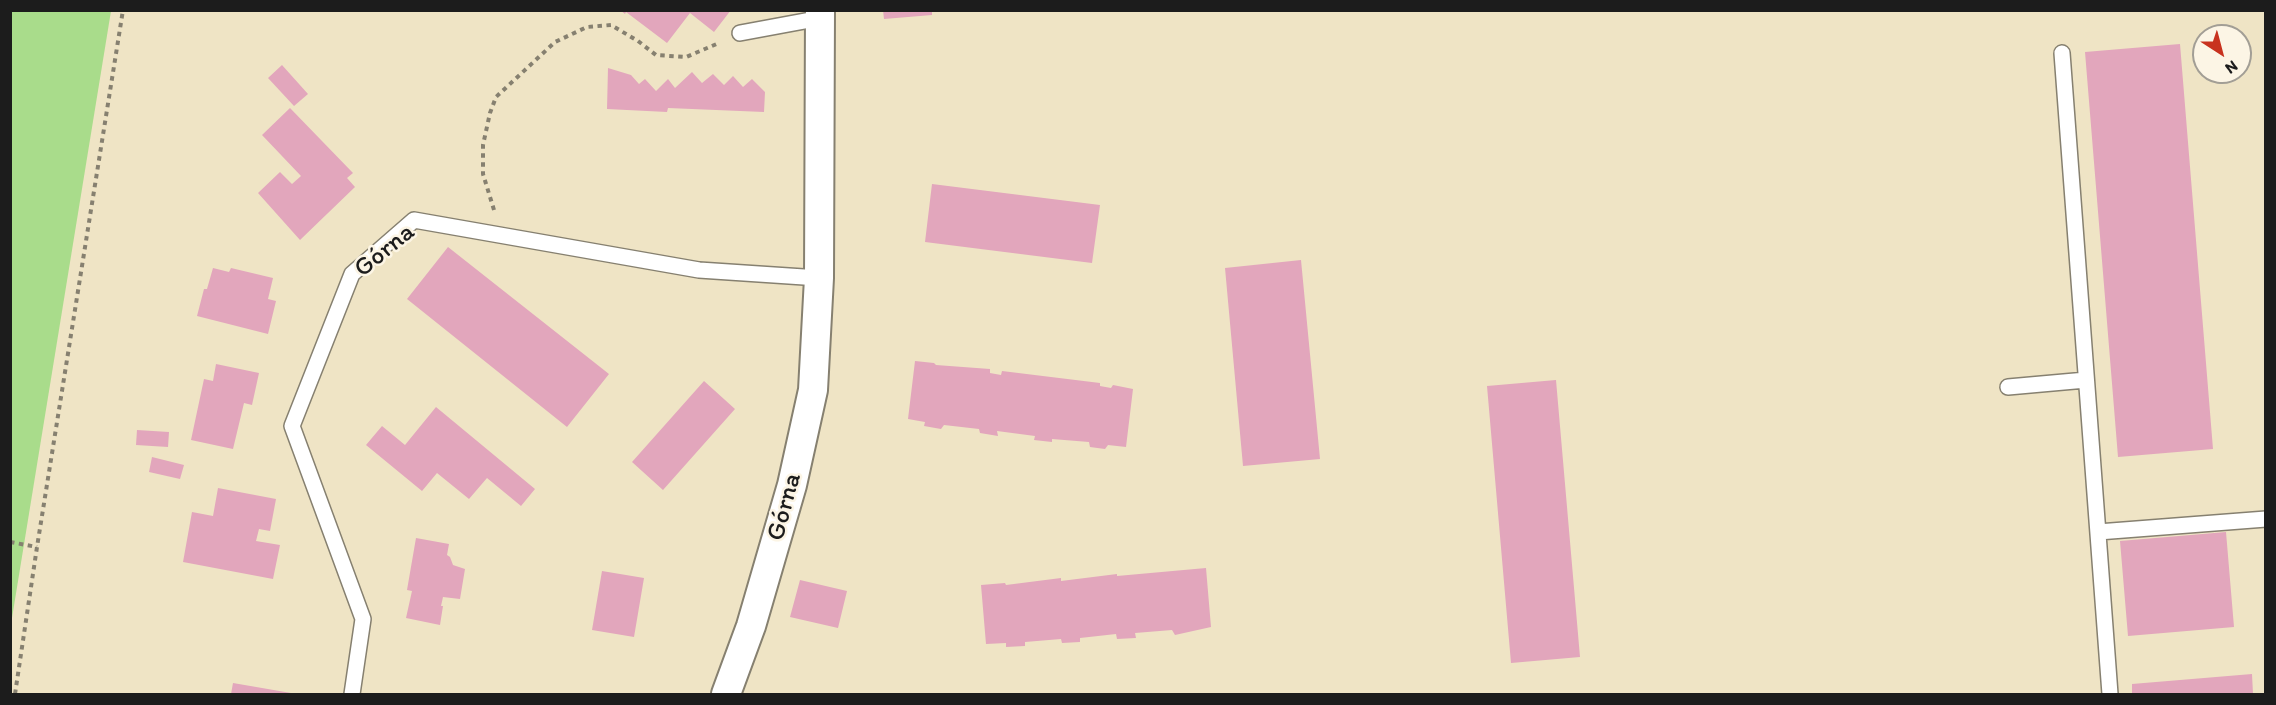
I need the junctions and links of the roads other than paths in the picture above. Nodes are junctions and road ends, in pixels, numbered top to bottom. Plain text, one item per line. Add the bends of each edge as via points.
1 (820, 14) edge
2 (740, 33) road end
3 (2062, 53) dead end
4 (819, 278) junction
5 (2086, 380) junction
6 (2008, 387) dead end
7 (2265, 519) edge
8 (2098, 532) junction
9 (352, 694) edge
10 (726, 694) edge
11 (2110, 694) edge

1 - 2 lane
1 - 4 street, Górna
3 - 5 lane
4 - 9 lane, Górna via 699,270 414,220 360,266 352,274 292,426 363,619
4 - 10 street, Górna via 813,390 792,485 751,626
5 - 6 lane
5 - 8 lane
7 - 8 lane
8 - 11 lane

